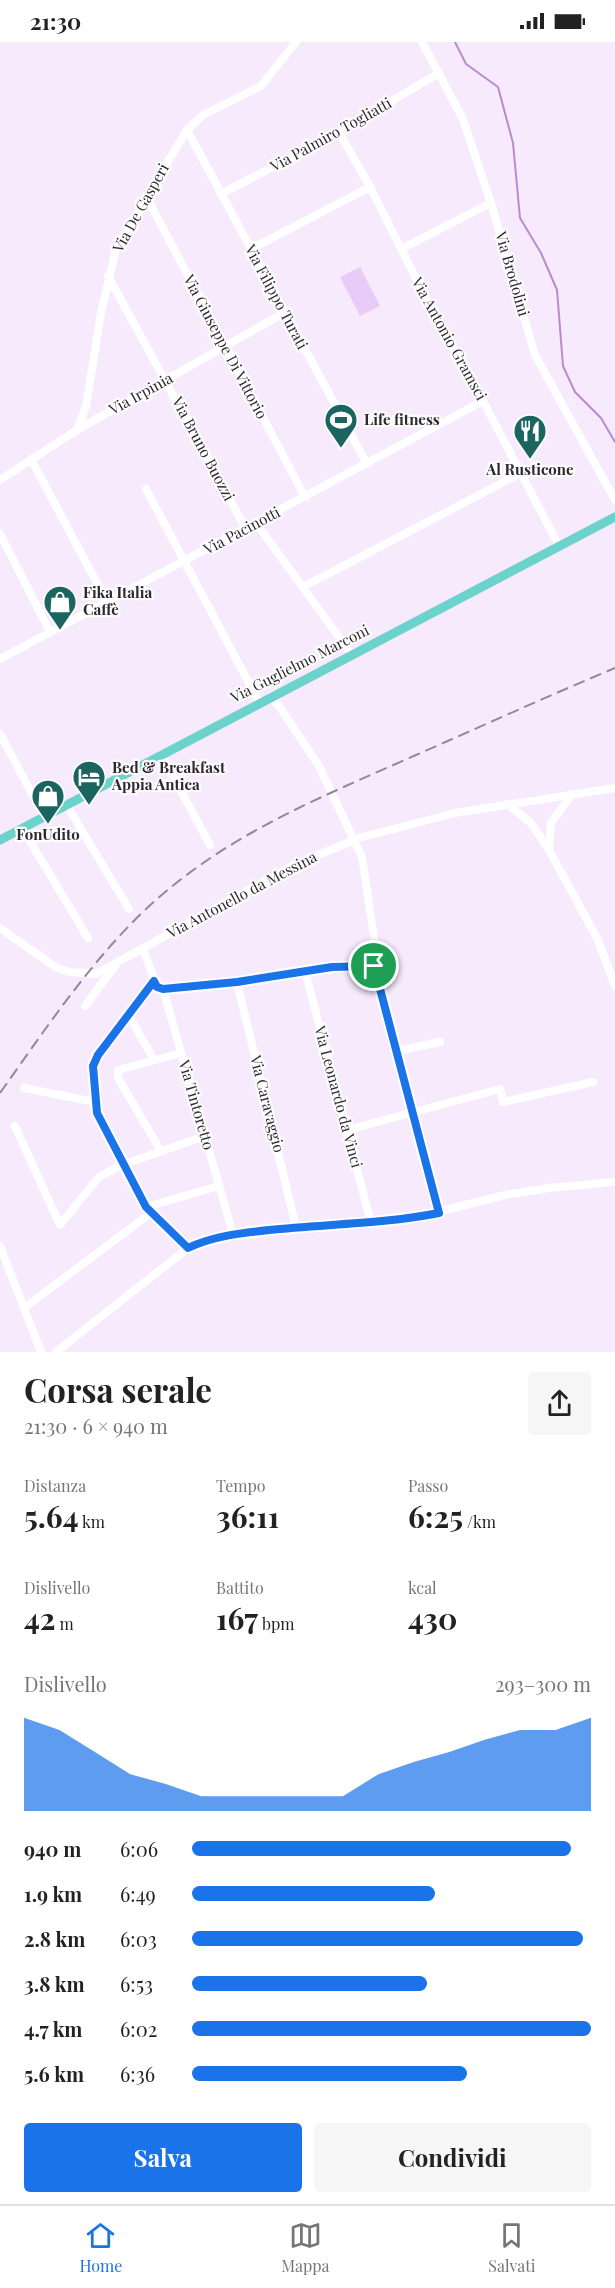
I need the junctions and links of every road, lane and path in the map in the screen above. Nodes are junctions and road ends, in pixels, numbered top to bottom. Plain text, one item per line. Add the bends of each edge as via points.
1 (296, 42) edge
2 (422, 42) edge
3 (439, 73) junction
4 (187, 130) junction
5 (339, 132) junction
6 (370, 187) junction
7 (221, 194) junction
8 (146, 196) junction
9 (491, 203) junction
10 (251, 249) junction
11 (401, 249) junction
12 (108, 276) junction
13 (284, 313) junction
14 (224, 347) junction
15 (165, 380) junction
16 (483, 400) junction
17 (77, 430) junction
18 (31, 459) junction
19 (367, 464) junction
20 (521, 473) junction
21 (0, 480) edge
22 (146, 489) dead end
23 (305, 497) junction
24 (615, 500) edge
25 (615, 516) edge
26 (256, 523) junction
27 (246, 529) junction
28 (0, 534) edge
29 (559, 546) junction
30 (185, 561) junction
31 (303, 586) junction
32 (107, 602) junction
33 (50, 632) junction
34 (352, 655) junction
35 (0, 658) edge
36 (271, 696) junction
37 (259, 702) junction
38 (0, 734) edge
39 (4, 749) edge
40 (161, 754) junction
41 (615, 788) edge
42 (572, 794) junction
43 (66, 804) junction
44 (507, 804) junction
45 (44, 816) junction
46 (22, 828) junction
47 (0, 840) edge
48 (210, 845) dead end
49 (549, 850) junction
50 (129, 909) dead end
51 (0, 930) edge
52 (88, 938) dead end
53 (143, 949) junction
54 (118, 961) junction
55 (374, 966) junction
56 (305, 971) junction
57 (154, 981) junction
58 (237, 982) junction
59 (615, 986) edge
60 (163, 989) junction
61 (85, 1006) dead end
62 (128, 1014) junction
63 (440, 1042) dead end
64 (397, 1051) junction
65 (181, 1053) junction
66 (154, 1060) junction
67 (593, 1082) dead end
68 (24, 1088) dead end
69 (95, 1102) junction
70 (413, 1114) junction
71 (15, 1126) dead end
72 (347, 1130) junction
73 (205, 1136) junction
74 (161, 1151) junction
75 (122, 1164) junction
76 (615, 1182) edge
77 (219, 1186) junction
78 (148, 1210) junction
79 (439, 1213) junction
80 (371, 1223) junction
81 (296, 1227) junction
82 (233, 1234) junction
83 (0, 1246) edge
84 (188, 1248) junction
85 (24, 1308) junction
86 (41, 1352) edge
87 (56, 1352) edge

1 - 4 street, Via De Gasperi via 261,86 203,115
2 - 3 street, Via Brodolini
3 - 5 street, Via Palmiro Togliatti
3 - 9 street, Via Brodolini via 463,119
4 - 7 street, Via Filippo Turati
4 - 8 street, Via De Gasperi
5 - 6 street, Via Antonio Gramsci
5 - 7 street, Via Palmiro Togliatti
6 - 10 street
6 - 11 street, Via Antonio Gramsci
7 - 10 street, Via Filippo Turati
8 - 12 street, Via De Gasperi via 116,249
8 - 14 street, Via Giuseppe Di Vittorio
9 - 11 street
9 - 24 street, Via Brodolini via 535,355
10 - 13 street, Via Filippo Turati
11 - 16 street, Via Antonio Gramsci
12 - 15 street, Via Bruno Buozzi
12 - 17 street, Via De Gasperi via 86,406
13 - 14 street, Via Irpinia
13 - 19 street, Via Filippo Turati
14 - 15 street, Via Irpinia
14 - 23 street, Via Giuseppe Di Vittorio
15 - 17 street, Via Irpinia
15 - 27 street, Via Bruno Buozzi
16 - 19 street, Via Pacinotti
16 - 20 street, Via Antonio Gramsci
17 - 18 street, Via Irpinia
18 - 21 street, Via Irpinia
18 - 32 street
19 - 23 street, Via Pacinotti
20 - 29 street, Via Antonio Gramsci
20 - 31 street
22 - 30 street
23 - 26 street, Via Pacinotti
25 - 29 main road, Via Guglielmo Marconi
26 - 27 street, Via Pacinotti
26 - 31 street
27 - 30 street, Via Pacinotti
28 - 33 street
29 - 34 main road, Via Guglielmo Marconi
30 - 32 street, Via Pacinotti
30 - 37 street
31 - 34 street
32 - 33 street, Via Pacinotti
33 - 35 street, Via Pacinotti
34 - 36 main road, Via Guglielmo Marconi
36 - 37 main road, Via Guglielmo Marconi
36 - 55 street via 328,783 362,857 377,957
37 - 40 main road, Via Guglielmo Marconi
38 - 39 street
39 - 45 street
40 - 43 main road, Via Guglielmo Marconi
40 - 48 street
41 - 42 street, Via Antonello da Messina
42 - 44 street, Via Antonello da Messina
42 - 49 street via 551,823
43 - 45 main road, Via Guglielmo Marconi
43 - 50 street
44 - 49 street via 531,823
44 - 53 street, Via Antonello da Messina via 359,838 294,865
45 - 46 main road, Via Guglielmo Marconi
46 - 47 main road, Via Guglielmo Marconi
46 - 52 street
49 - 59 street via 598,940
51 - 54 street, Via Antonello da Messina via 63,971 96,974
53 - 54 street, Via Antonello da Messina
53 - 57 street
54 - 61 street
55 - 56 street
55 - 64 street
56 - 58 street
56 - 72 street, Via Leonardo da Vinci
57 - 60 street
57 - 62 street
58 - 60 street
58 - 81 street, Via Caravaggio
60 - 65 street, Via Tintoretto
62 - 66 street
62 - 69 street via 93,1066
63 - 64 street
64 - 70 street
65 - 66 street
65 - 73 street, Via Tintoretto
66 - 74 street via 118,1070 118,1078
67 - 70 street via 503,1102 500,1089
68 - 69 street
69 - 75 street
70 - 72 street
70 - 79 street
71 - 75 street via 60,1226 99,1177
72 - 80 street, Via Leonardo da Vinci
73 - 74 street
73 - 77 street, Via Tintoretto
74 - 75 street
75 - 78 street
76 - 79 street via 505,1195
77 - 78 street
77 - 82 street, Via Tintoretto
78 - 84 street
78 - 85 street
79 - 80 street
80 - 81 street
81 - 82 street
82 - 84 street
83 - 85 street
84 - 87 street
85 - 86 street

